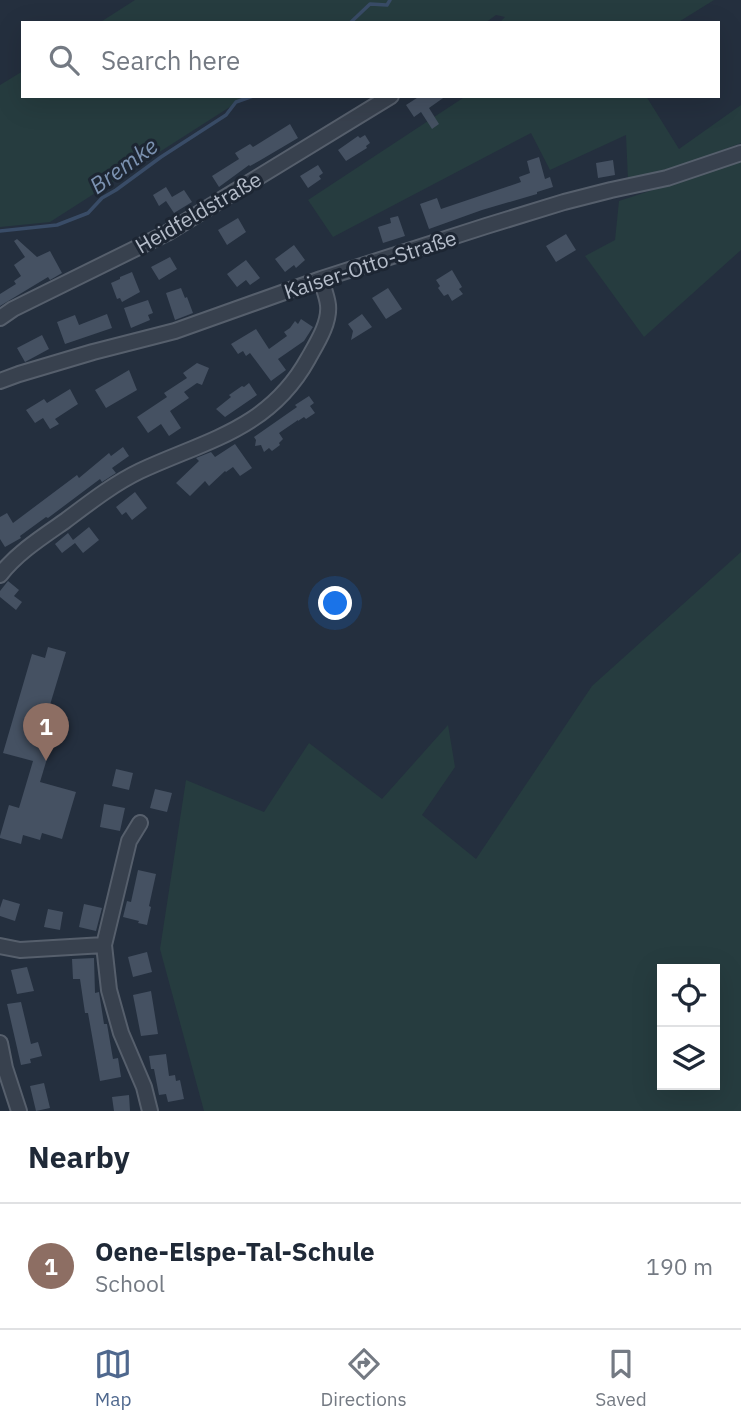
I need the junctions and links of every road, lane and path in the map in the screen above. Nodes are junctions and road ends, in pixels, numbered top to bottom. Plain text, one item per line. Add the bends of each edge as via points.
1 (388, 98) edge
2 (741, 153) edge
3 (321, 279) junction
4 (0, 318) edge
5 (0, 381) edge
6 (0, 575) edge
7 (140, 823) dead end
8 (104, 945) junction
9 (0, 946) edge
10 (0, 1043) edge
11 (19, 1111) edge
12 (150, 1111) edge

1 - 4 street, Heidfeldstraße via 167,233
2 - 3 street, Kaiser-Otto-Straße via 667,178 564,202
3 - 5 street, Kaiser-Otto-Straße via 175,331
3 - 6 street via 328,306 321,337 301,372 277,400 254,419 108,489 23,551
7 - 8 street via 130,841
8 - 9 street via 20,950
8 - 12 street via 109,990
10 - 11 street

